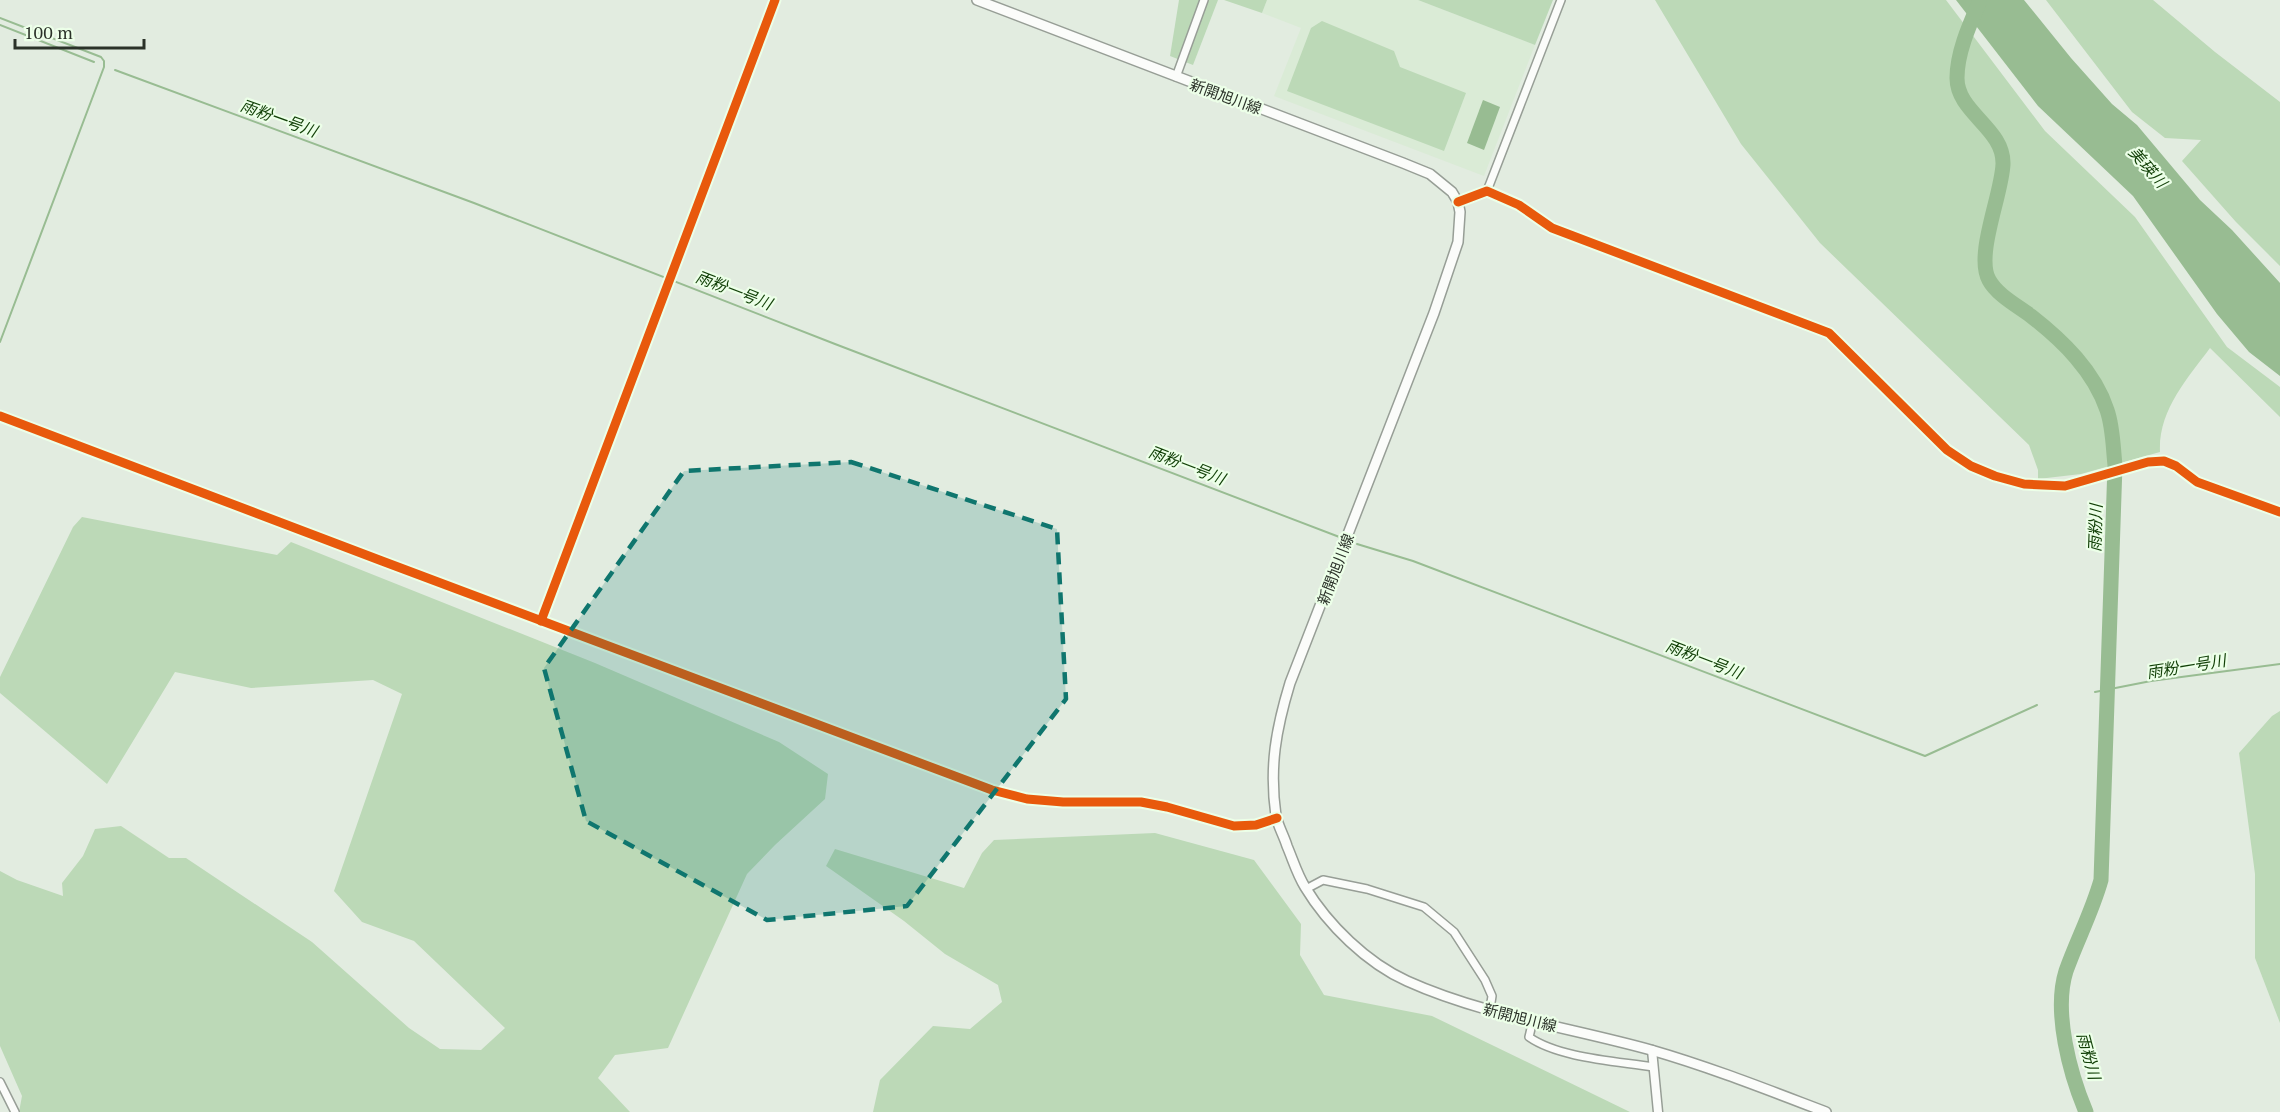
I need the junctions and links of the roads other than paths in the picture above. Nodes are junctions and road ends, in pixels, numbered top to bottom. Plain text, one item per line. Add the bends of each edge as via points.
1 (775, 0) edge
2 (977, 0) edge
3 (1204, 0) edge
4 (1561, 0) edge
5 (1176, 77) junction
6 (1487, 191) junction
7 (1458, 202) junction
8 (0, 416) edge
9 (2280, 512) edge
10 (541, 621) junction
11 (1277, 818) junction
12 (1306, 889) junction
13 (1491, 1009) junction
14 (1533, 1020) junction
15 (1652, 1050) junction
16 (1653, 1067) junction
17 (1, 1089) edge
18 (15, 1112) edge
19 (1658, 1112) edge
20 (1826, 1112) edge

1 - 10 street
2 - 5 main road, 新開旭川線
3 - 5 street
4 - 6 street
5 - 7 main road, 新開旭川線 via 1430,174
6 - 7 street
6 - 9 street via 1519,205 1552,228 1829,333 1943,445 1971,466 1995,476 2024,484 2073,484 2164,461 2197,482
7 - 11 main road, 新開旭川線 via 1458,242 1434,313 1279,719 1273,772
8 - 10 street
10 - 11 street via 992,790 1063,802 1141,802 1234,826 1256,825
11 - 12 main road, 新開旭川線
12 - 13 main road, 新開旭川線 via 1341,933 1383,968 1446,997
12 - 13 street via 1323,880 1367,889 1424,908 1454,932 1492,996
13 - 14 main road, 新開旭川線
14 - 15 main road, 新開旭川線
14 - 16 street via 1529,1037 1540,1045
15 - 16 street
15 - 20 main road, 新開旭川線
16 - 19 street
17 - 18 street

